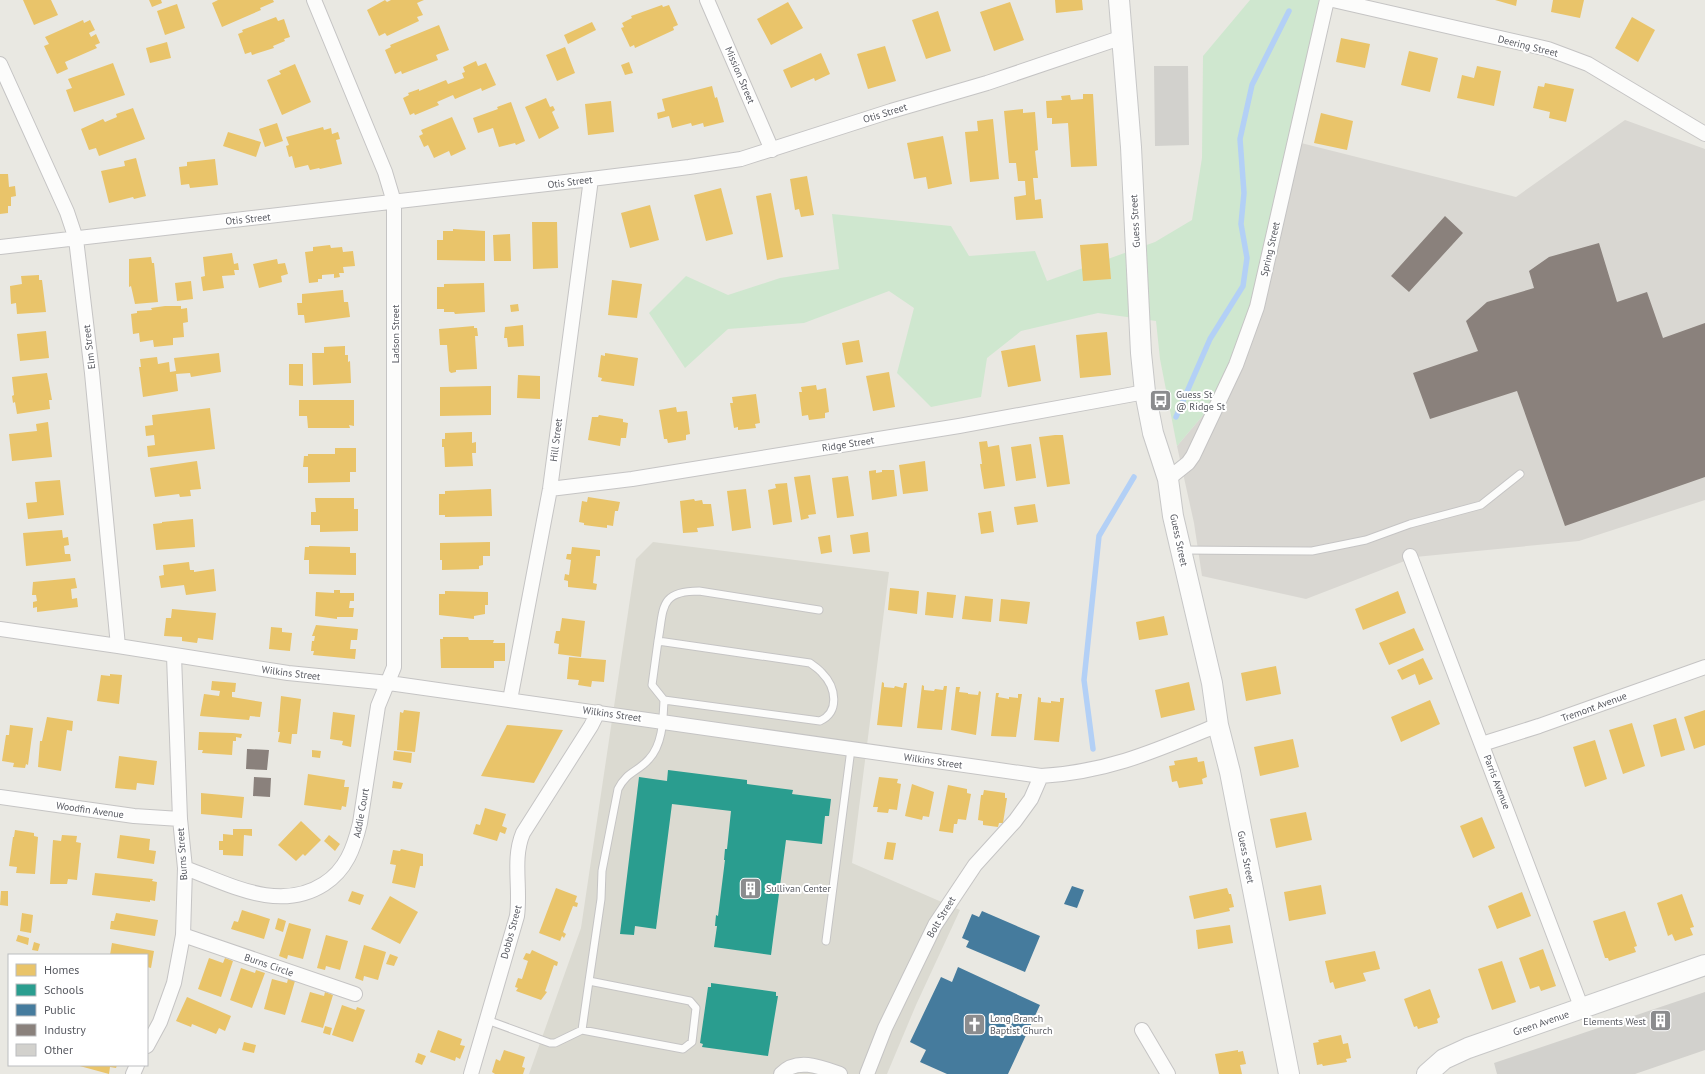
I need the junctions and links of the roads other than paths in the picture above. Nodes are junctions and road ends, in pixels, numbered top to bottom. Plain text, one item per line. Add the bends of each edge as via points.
1 (314, 0) edge
2 (707, 0) edge
3 (1119, 0) edge
4 (1327, 0) edge
5 (1333, 0) edge
6 (1123, 37) junction
7 (0, 64) edge
8 (1705, 134) edge
9 (772, 150) junction
10 (590, 179) junction
11 (394, 202) junction
12 (76, 239) junction
13 (0, 247) edge
14 (1145, 392) junction
15 (1520, 474) dead end
16 (1168, 479) junction
17 (550, 489) junction
18 (1181, 550) junction
19 (1410, 556) dead end
20 (819, 610) dead end
21 (0, 629) edge
22 (658, 641) junction
23 (118, 646) junction
24 (174, 656) junction
25 (1705, 667) edge
26 (389, 683) junction
27 (510, 700) junction
28 (664, 700) junction
29 (598, 712) junction
30 (662, 722) junction
31 (1218, 725) junction
32 (1482, 744) junction
33 (851, 749) junction
34 (1041, 776) junction
35 (0, 797) edge
36 (180, 819) junction
37 (185, 868) junction
38 (183, 935) junction
39 (826, 941) dead end
40 (1705, 965) edge
41 (589, 980) junction
42 (355, 994) dead end
43 (1582, 1009) junction
44 (487, 1020) junction
45 (582, 1030) junction
46 (1142, 1030) dead end
47 (148, 1044) edge
48 (471, 1074) edge
49 (781, 1074) edge
50 (840, 1074) edge
51 (867, 1074) edge
52 (1168, 1074) edge
53 (1289, 1074) edge
54 (1427, 1074) edge

1 - 11 street, Ladson Street via 385,172
2 - 9 street, Mission Street
3 - 6 street, Guess Street
4 - 16 street, Spring Street via 1257,308 1236,365 1193,456
5 - 8 street, Deering Street via 1548,49 1588,64
6 - 9 street, Otis Street via 987,83 890,111
6 - 14 street, Guess Street
7 - 12 street, Elm Street via 67,212
9 - 10 street, Otis Street via 733,160
10 - 11 street, Otis Street
10 - 17 street, Hill Street
11 - 12 street, Otis Street
11 - 26 street, Ladson Street via 394,668
12 - 13 street, Otis Street
12 - 23 street, Elm Street via 92,373
14 - 16 street, Guess Street via 1153,434
14 - 17 street, Ridge Street via 966,425 632,480
15 - 18 lane via 1481,505 1410,524 1366,540 1312,551
16 - 18 street, Guess Street
17 - 27 street, Hill Street
18 - 31 street, Guess Street via 1212,683
19 - 32 street, Parris Avenue
20 - 22 lane via 699,591 682,591 670,597 664,604
21 - 23 street, Wilkins Street
22 - 28 lane via 652,685
22 - 28 lane via 810,663 823,673 830,685 834,709 828,718 820,721
23 - 24 street, Wilkins Street
24 - 26 street, Wilkins Street via 288,673
24 - 36 street, Burns Street
25 - 32 street, Tremont Avenue
26 - 27 street, Wilkins Street
26 - 37 street, Addie Court via 378,706 356,841 341,870 329,881 312,892 278,898 257,894
27 - 29 street, Wilkins Street
28 - 30 lane
29 - 30 street, Wilkins Street
29 - 44 street, Dobbs Street via 518,844 520,900
30 - 33 street, Wilkins Street
30 - 41 lane via 659,742 649,759 624,778 618,789 602,871 601,899
31 - 34 street, Wilkins Street via 1120,764 1071,775
31 - 53 street, Guess Street via 1230,772
32 - 43 street, Parris Avenue
33 - 34 street, Wilkins Street
33 - 39 lane
34 - 51 street, Bolt Street via 1015,821 975,865 935,925 885,1028
35 - 36 street, Woodfin Avenue via 134,816
36 - 37 street, Burns Street
37 - 38 street, Burns Street
38 - 42 street, Burns Circle
38 - 47 street, Burns Street via 174,983 160,1022
40 - 43 street, Green Avenue
41 - 45 lane
41 - 45 lane via 690,1001 696,1008 692,1042 683,1049
43 - 54 street, Green Avenue via 1468,1048 1444,1059
44 - 45 lane via 550,1043
44 - 48 street, Dobbs Street
46 - 52 street
49 - 50 street via 797,1065 808,1064

